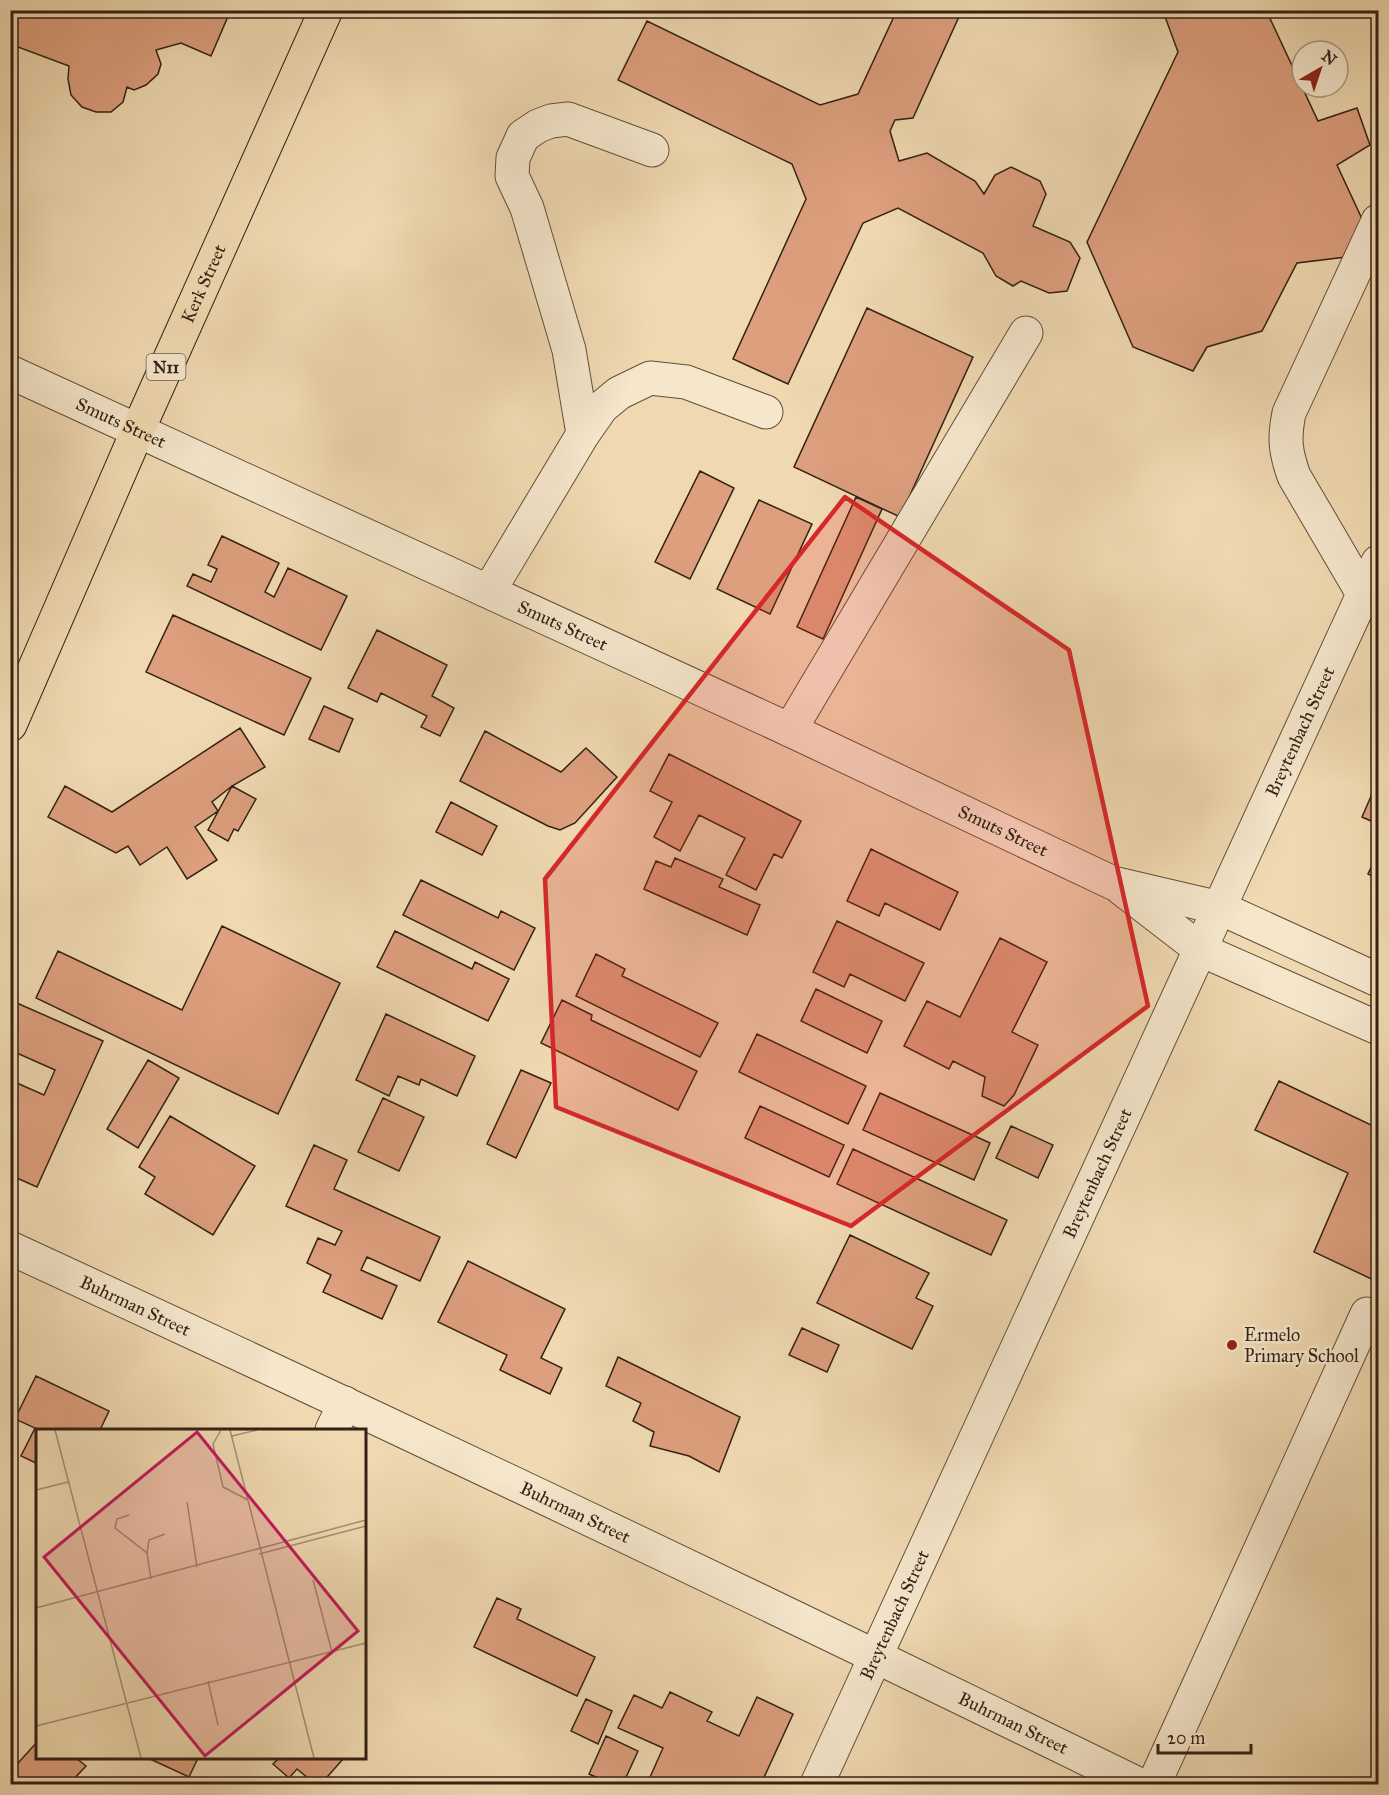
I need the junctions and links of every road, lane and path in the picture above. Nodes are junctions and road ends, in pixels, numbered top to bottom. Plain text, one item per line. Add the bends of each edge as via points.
1 (326, 10) edge
2 (652, 150) dead end
3 (1378, 221) edge
4 (1026, 333) dead end
5 (10, 372) edge
6 (766, 412) dead end
7 (138, 430) junction
8 (583, 434) junction
9 (1378, 562) edge
10 (489, 591) junction
11 (1363, 594) junction
12 (10, 725) edge
13 (790, 730) junction
14 (1113, 883) junction
15 (1220, 908) junction
16 (1201, 950) junction
17 (1378, 980) edge
18 (1378, 1028) edge
19 (10, 1248) edge
20 (1367, 1314) dead end
21 (338, 1417) edge
22 (365, 1429) edge
23 (366, 1429) edge
24 (876, 1656) junction
25 (817, 1785) edge
26 (1138, 1785) edge
27 (1154, 1785) edge

1 - 7 highway, Kerk Street / N11
2 - 8 street via 568,119 551,121 523,136 513,158 512,176 527,208 569,350
3 - 11 street via 1289,413 1285,432 1294,476
4 - 13 street
5 - 7 street, Smuts Street
6 - 8 street via 686,382 650,378 619,393 602,407
7 - 10 street, Smuts Street
7 - 12 highway, Kerk Street / N11
8 - 10 street
9 - 11 street, Breytenbach Street
10 - 13 street, Smuts Street
11 - 15 street, Breytenbach Street
13 - 14 street, Smuts Street
14 - 15 street, Smuts Street
14 - 16 street, Smuts Street
15 - 16 street, Breytenbach Street
15 - 17 street, Smuts Street
16 - 18 street, Smuts Street
16 - 24 street, Breytenbach Street
19 - 21 street, Buhrman Street
20 - 27 street
21 - 22 street, Buhrman Street
23 - 24 street, Buhrman Street
24 - 25 street, Breytenbach Street
24 - 26 street, Buhrman Street

